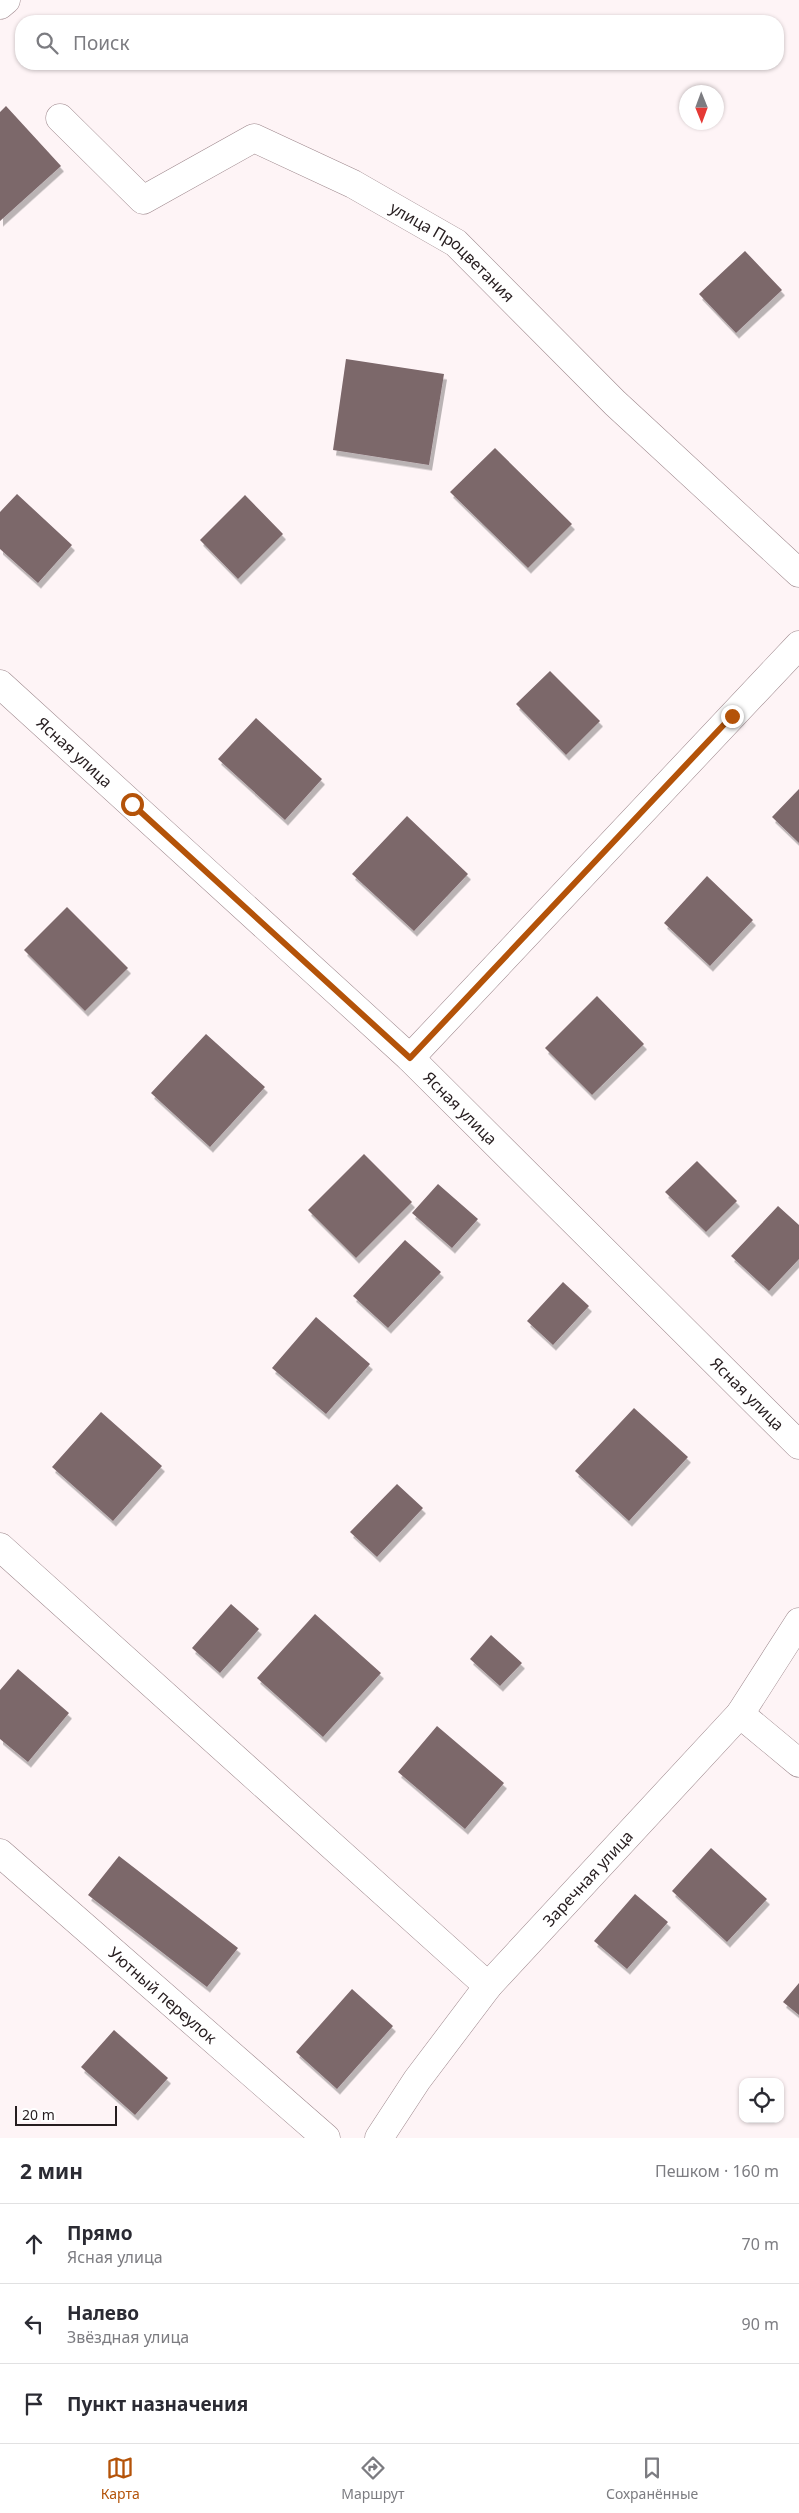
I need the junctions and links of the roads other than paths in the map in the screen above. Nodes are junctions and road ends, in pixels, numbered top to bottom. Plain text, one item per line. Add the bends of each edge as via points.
1 (6, 0) edge
2 (0, 5) edge
3 (60, 118) dead end
4 (799, 572) edge
5 (799, 645) edge
6 (0, 684) edge
7 (410, 1058) junction
8 (799, 1445) edge
9 (0, 1547) edge
10 (799, 1622) edge
11 (740, 1714) junction
12 (799, 1763) edge
13 (0, 1853) edge
14 (488, 1986) junction
15 (326, 2138) edge
16 (379, 2138) edge

1 - 2 street
3 - 4 street, улица Процветания via 143,200 254,138 353,184 456,243 615,402
5 - 7 street
6 - 7 street, Ясная улица
7 - 8 street, Ясная улица
9 - 14 street
10 - 11 street, Заречная улица
11 - 12 street
11 - 14 street, Заречная улица
13 - 15 street, Уютный переулок
14 - 16 street, Заречная улица via 417,2080

